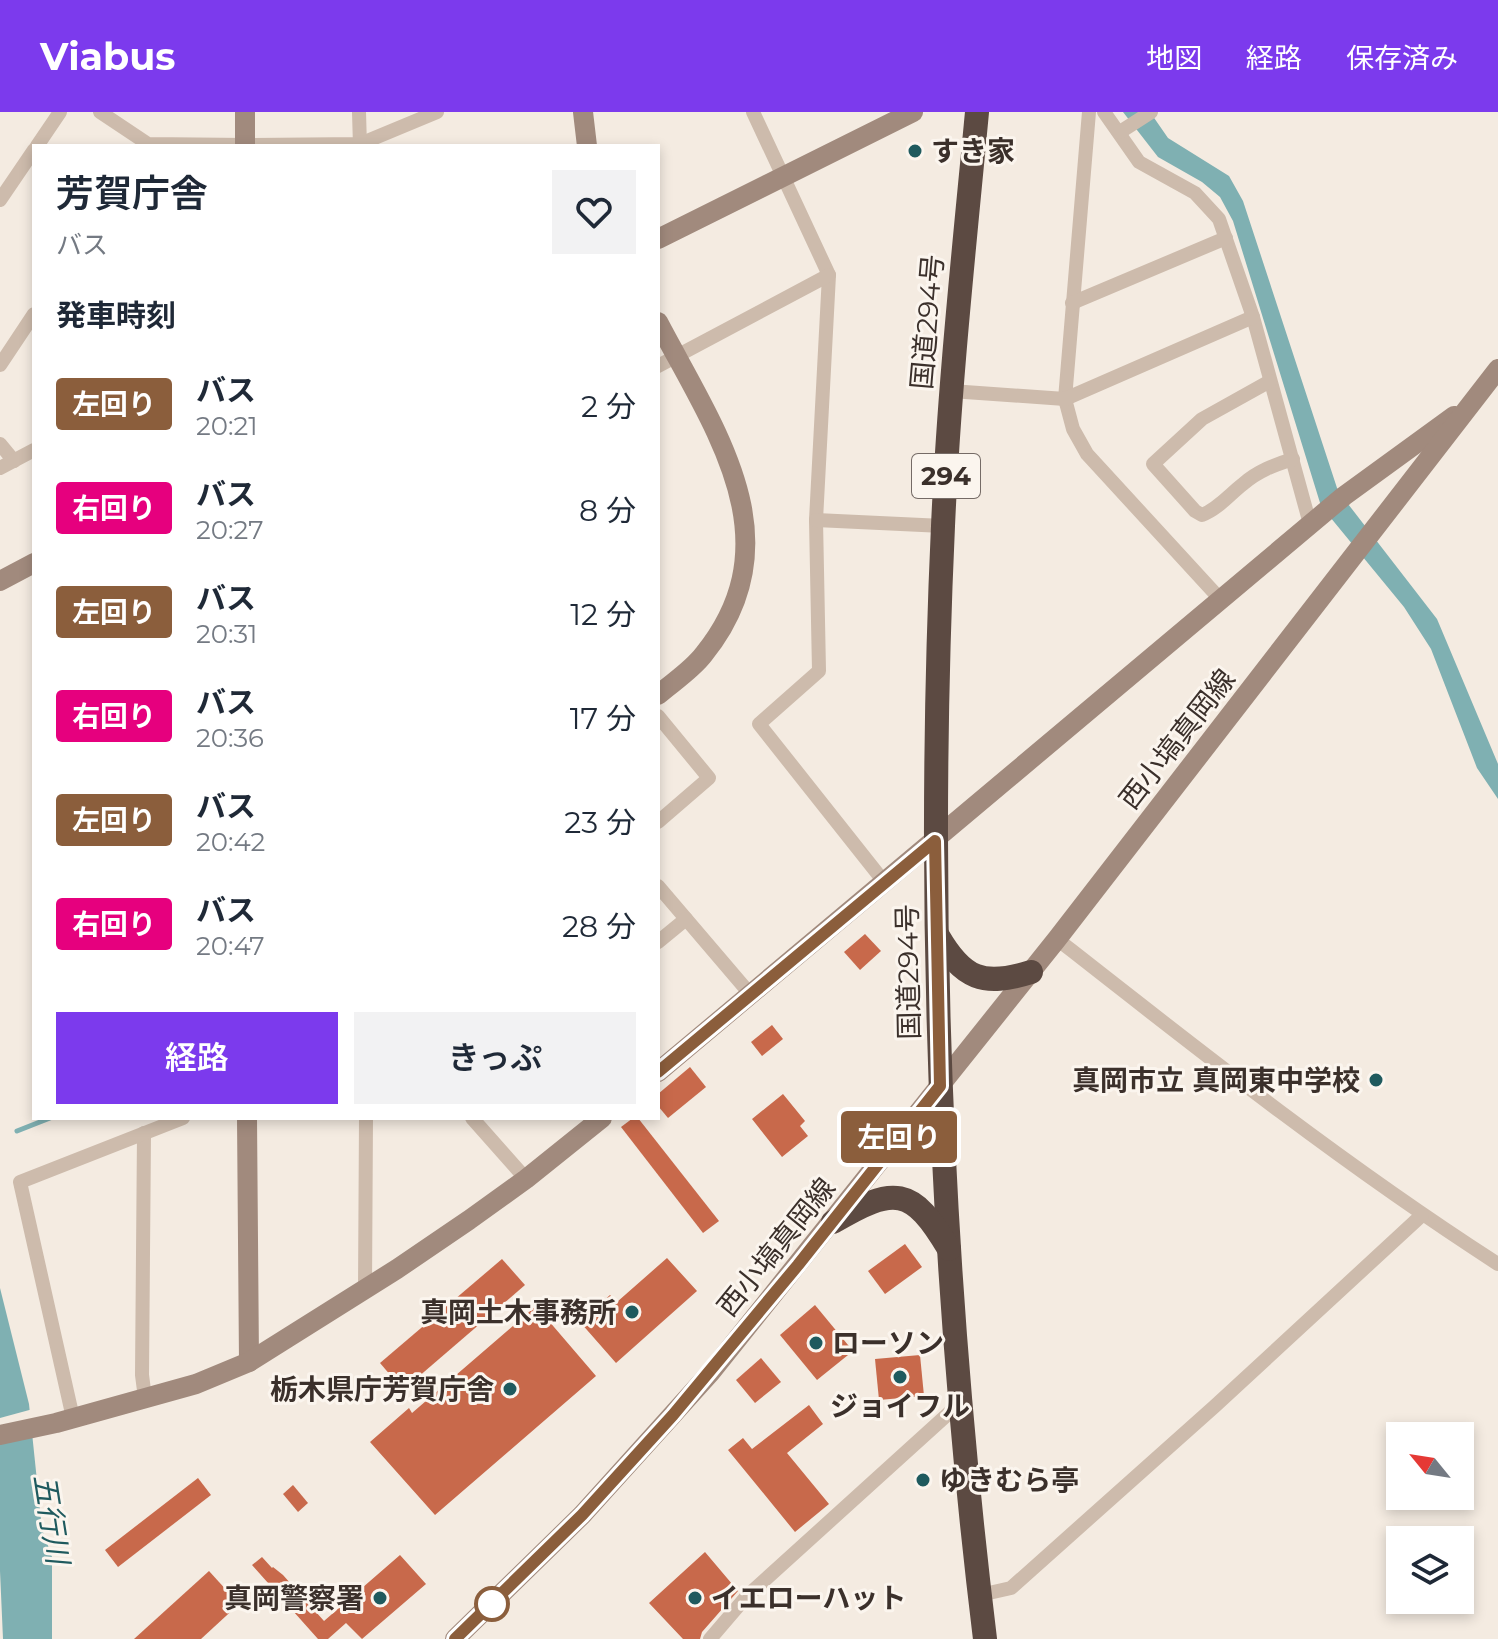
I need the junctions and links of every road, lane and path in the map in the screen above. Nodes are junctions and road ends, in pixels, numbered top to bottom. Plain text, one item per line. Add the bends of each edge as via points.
1 (60, 112) edge
2 (100, 112) edge
3 (245, 112) edge
4 (359, 112) edge
5 (437, 112) edge
6 (583, 112) edge
7 (753, 112) edge
8 (913, 112) edge
9 (977, 112) edge
10 (1089, 112) edge
11 (1104, 112) edge
12 (1151, 112) edge
13 (1120, 132) junction
14 (38, 144) edge
15 (147, 144) edge
16 (245, 144) edge
17 (360, 144) edge
18 (362, 144) edge
19 (587, 144) edge
20 (32, 152) edge
21 (783, 177) junction
22 (0, 200) edge
23 (660, 238) edge
24 (1226, 238) junction
25 (829, 275) junction
26 (1072, 303) junction
27 (32, 317) edge
28 (1253, 317) junction
29 (660, 331) edge
30 (667, 361) edge
31 (0, 365) edge
32 (1498, 369) edge
33 (1270, 381) junction
34 (951, 391) junction
35 (1479, 395) junction
36 (1065, 399) junction
37 (0, 444) edge
38 (32, 451) edge
39 (1293, 459) junction
40 (14, 461) junction
41 (0, 468) edge
42 (816, 520) junction
43 (1310, 524) junction
44 (943, 526) junction
45 (32, 564) edge
46 (0, 581) edge
47 (1221, 600) junction
48 (660, 693) edge
49 (660, 718) edge
50 (660, 820) edge
51 (935, 841) junction
52 (885, 883) junction
53 (660, 888) edge
54 (686, 919) junction
55 (937, 934) junction
56 (1057, 939) junction
57 (660, 940) edge
58 (1031, 972) junction
59 (751, 995) junction
60 (660, 1070) edge
61 (940, 1086) junction
62 (178, 1120) edge
63 (247, 1120) edge
64 (366, 1120) edge
65 (474, 1120) edge
66 (592, 1121) edge
67 (144, 1133) junction
68 (526, 1179) junction
69 (1422, 1215) junction
70 (833, 1222) junction
71 (951, 1251) junction
72 (1498, 1264) edge
73 (365, 1289) junction
74 (249, 1362) junction
75 (145, 1398) junction
76 (959, 1404) junction
77 (73, 1418) junction
78 (0, 1435) edge
79 (980, 1595) junction
80 (455, 1639) edge
81 (710, 1639) edge
82 (985, 1639) edge

1 - 14 street
2 - 15 street
3 - 16 street
4 - 17 street
5 - 18 street
6 - 19 street
7 - 21 street
8 - 21 street
9 - 34 highway, 国道294号 / 294
10 - 26 street
11 - 13 street
12 - 13 street
13 - 24 street via 1139,162 1195,193 1219,219
20 - 22 street
21 - 23 street
21 - 25 street
24 - 26 street
24 - 28 street
25 - 30 street
25 - 42 street
26 - 36 street
27 - 31 street
28 - 33 street
28 - 36 street
29 - 30 street
30 - 48 street via 736,478 746,546 742,576 719,633
32 - 35 street
33 - 39 street
33 - 39 street via 1202,419 1153,464 1202,515 1269,466
34 - 36 street
34 - 44 highway, 国道294号 / 294
35 - 43 street
35 - 56 street, 西小塙真岡線
36 - 47 street via 1087,454
37 - 40 street
38 - 40 street
39 - 43 street
40 - 41 street
42 - 44 street
42 - 52 street via 819,671 759,724
43 - 47 street
44 - 51 highway, 国道294号 / 294
45 - 46 street
47 - 51 street
49 - 50 street via 709,778
51 - 52 street
51 - 55 highway, 国道294号 / 294
52 - 59 street
53 - 54 street
54 - 57 street
54 - 59 street
55 - 58 highway via 960,968 980,978 1009,979
55 - 61 highway, 国道294号 / 294
56 - 58 street, 西小塙真岡線
56 - 69 street
58 - 61 street, 西小塙真岡線
59 - 60 street
61 - 70 street, 西小塙真岡線
61 - 71 highway, 国道294号 / 294
62 - 67 street
63 - 74 street
64 - 73 street
65 - 68 street
66 - 68 street
67 - 75 street
67 - 77 street via 20,1182
68 - 73 street
69 - 72 street
69 - 79 street via 1011,1588
70 - 71 highway via 866,1202 897,1198 924,1211
70 - 80 street, 西小塙真岡線 via 654,1437
71 - 76 highway, 国道294号 / 294
73 - 74 street
74 - 75 street
75 - 77 street
76 - 79 highway, 国道294号 / 294
76 - 81 street via 746,1597
77 - 78 street
79 - 82 highway, 国道294号 / 294

